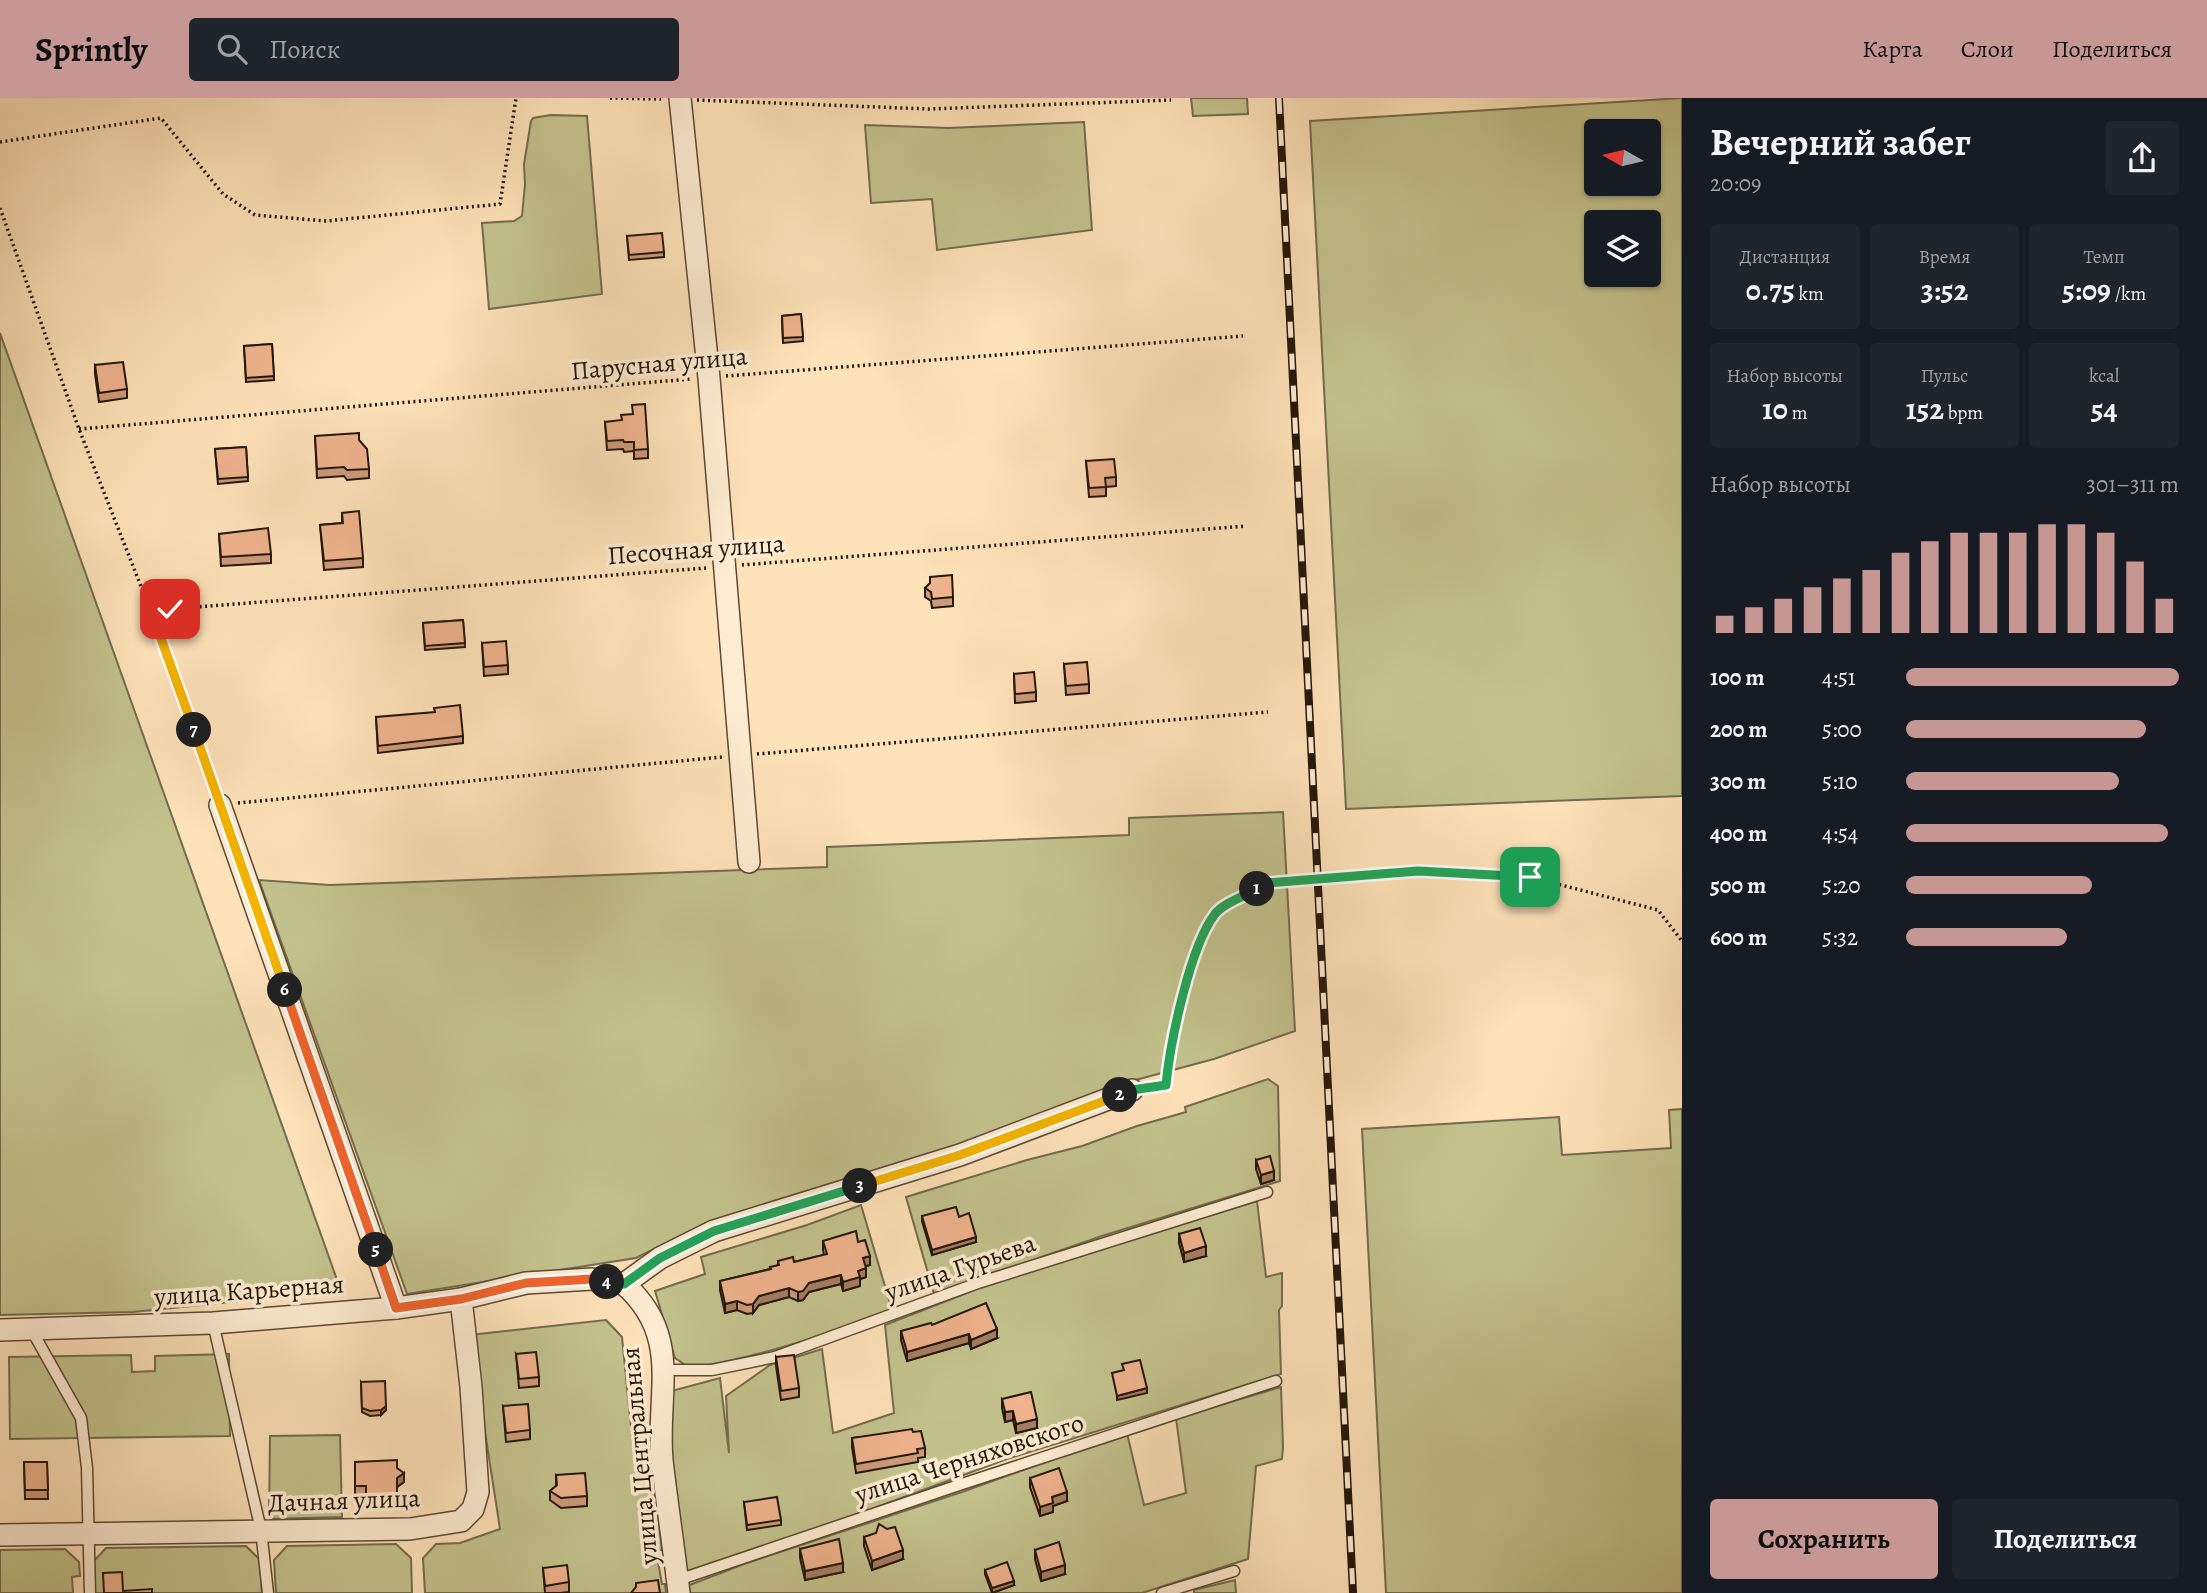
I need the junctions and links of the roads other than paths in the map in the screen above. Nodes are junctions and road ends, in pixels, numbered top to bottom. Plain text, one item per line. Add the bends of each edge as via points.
1 (680, 99) edge
2 (220, 805) road end
3 (749, 862) dead end
4 (1132, 1090) road end
5 (1267, 1192) dead end
6 (624, 1284) junction
7 (461, 1299) junction
8 (396, 1308) junction
9 (213, 1323) junction
10 (31, 1329) junction
11 (0, 1330) edge
12 (665, 1370) junction
13 (1276, 1381) dead end
14 (261, 1530) junction
15 (87, 1533) junction
16 (0, 1535) edge
17 (1234, 1571) dead end
18 (678, 1587) edge
19 (90, 1593) edge
20 (268, 1593) edge
21 (1162, 1593) edge

1 - 3 street via 709,378
2 - 8 street
4 - 6 street via 960,1155 714,1231 660,1258
5 - 12 lane, улица Гурьева via 978,1283 775,1357 712,1370
6 - 7 street, улица Карьерная via 592,1279 526,1283
6 - 12 street, улица Центральная via 654,1319
7 - 8 street, улица Карьерная
7 - 14 street, Дачная улица via 478,1492 473,1509 461,1521 410,1529
8 - 9 street, улица Карьерная
9 - 10 street, улица Карьерная
9 - 14 lane
10 - 11 street, улица Карьерная
10 - 15 lane via 80,1418 87,1468
12 - 18 street, улица Центральная via 662,1457
13 - 18 lane, улица Черняховского via 959,1485
14 - 15 street, Дачная улица
14 - 20 lane
15 - 16 street, Дачная улица
15 - 19 lane
17 - 21 lane

